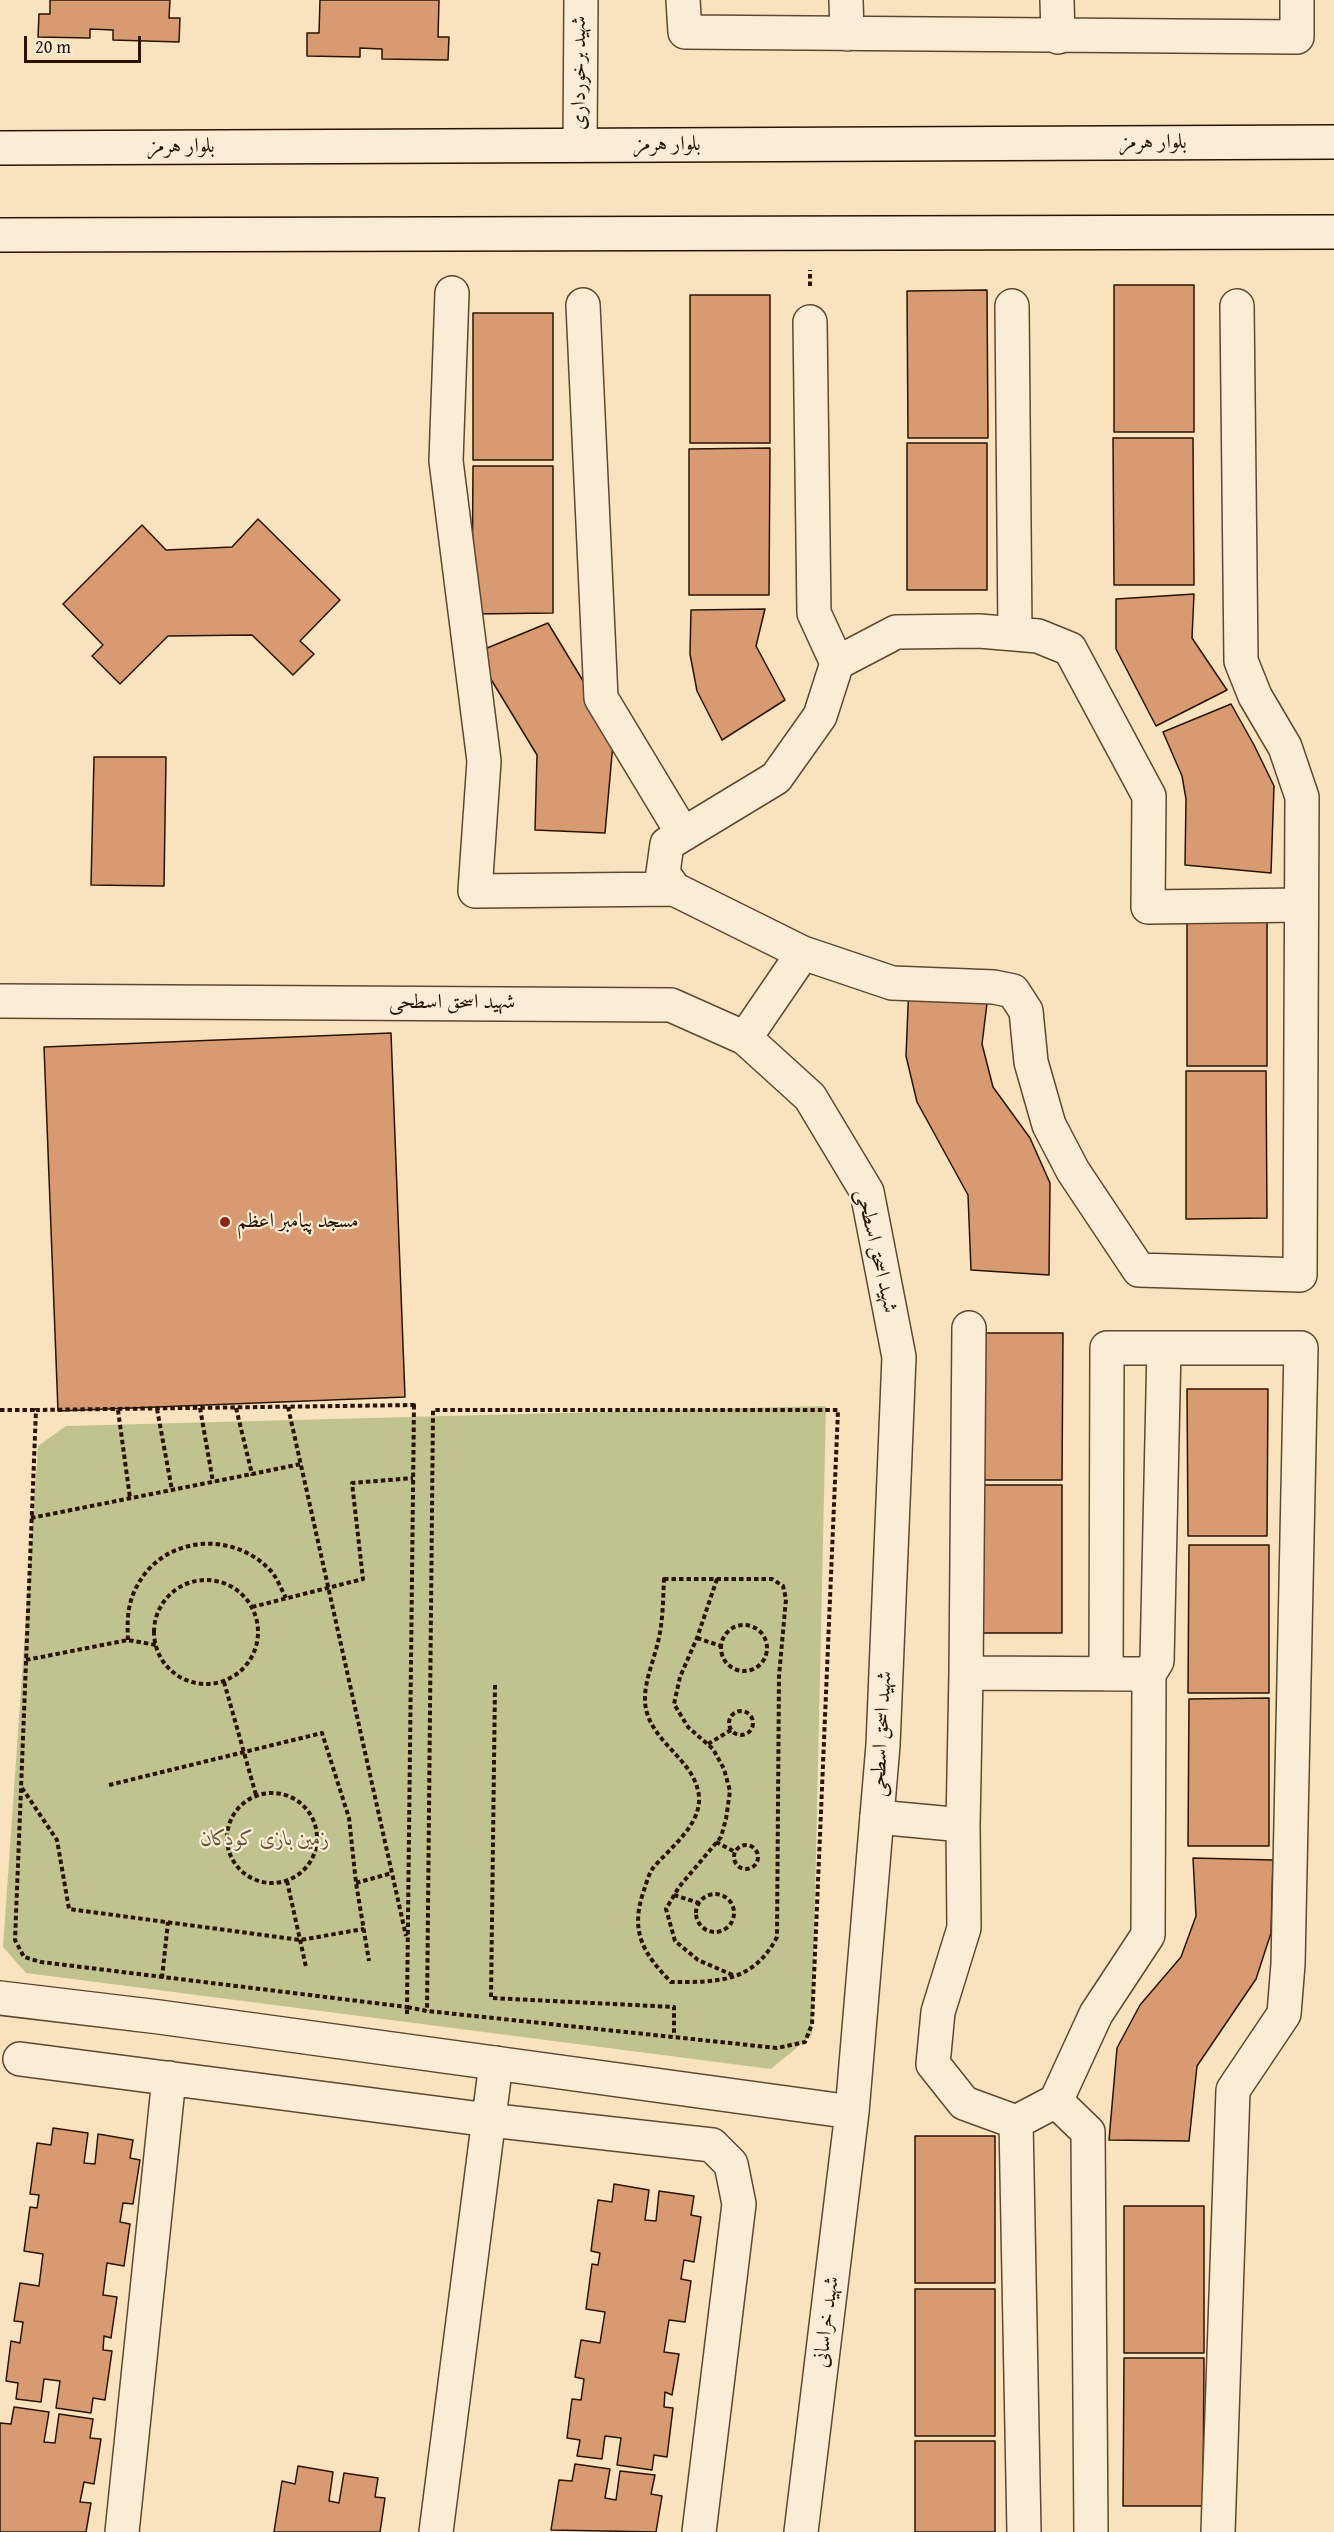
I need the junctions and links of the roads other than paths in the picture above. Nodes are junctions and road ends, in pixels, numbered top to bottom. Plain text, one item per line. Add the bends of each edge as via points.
1 (581, 0) edge
2 (683, 0) edge
3 (846, 0) edge
4 (1057, 0) edge
5 (1297, 0) edge
6 (847, 34) junction
7 (1058, 37) junction
8 (1334, 142) edge
9 (580, 145) junction
10 (0, 148) edge
11 (1333, 232) edge
12 (0, 235) edge
13 (452, 293) dead end
14 (583, 305) dead end
15 (1012, 306) dead end
16 (1237, 306) dead end
17 (810, 322) road end
18 (1015, 634) junction
19 (837, 663) junction
20 (683, 834) junction
21 (674, 889) junction
22 (1301, 905) junction
23 (803, 953) junction
24 (0, 1001) edge
25 (745, 1038) junction
26 (969, 1328) dead end
27 (1164, 1348) junction
28 (966, 1673) junction
29 (1106, 1674) junction
30 (1149, 1674) junction
31 (877, 1816) junction
32 (963, 1825) junction
33 (0, 1998) edge
34 (20, 2059) dead end
35 (496, 2063) junction
36 (169, 2078) junction
37 (1056, 2101) junction
38 (852, 2112) junction
39 (489, 2120) junction
40 (1016, 2122) junction
41 (122, 2532) edge
42 (436, 2532) edge
43 (699, 2532) edge
44 (801, 2532) edge
45 (1024, 2532) edge
46 (1091, 2532) edge
47 (1218, 2532) edge

1 - 9 street, شهید برخورداری
2 - 6 street via 685,32
3 - 6 street
4 - 7 street
5 - 7 street via 1297,37
6 - 7 street
8 - 9 street, بلوار هرمز
9 - 10 street, بلوار هرمز
11 - 12 street
13 - 21 street via 446,461 484,761 476,891
14 - 20 street via 601,698
15 - 18 street
16 - 22 street via 1241,661 1255,696 1285,747 1302,797
17 - 19 street via 814,613
18 - 19 street via 896,632
18 - 22 street via 1038,636 1070,649 1149,796 1148,907
19 - 20 street via 820,717 776,778
20 - 21 street via 667,844 663,873
21 - 23 street
22 - 23 street via 1300,1275 1139,1270 1073,1171 1048,1125 1031,1062 1026,1011 1013,991 892,982
23 - 25 street
24 - 25 street, شهید اسحق اسطحی via 671,1005
25 - 31 street, شهید اسحق اسطحی via 810,1097 867,1192 899,1357
26 - 28 street
27 - 29 street via 1107,1348
27 - 30 street via 1157,1661
27 - 47 street via 1301,1348 1288,1964 1284,2014 1233,2090
28 - 29 street
28 - 32 street
29 - 30 street
30 - 37 street via 1148,1935 1096,2014
31 - 32 street
31 - 38 street, شهید اسحق اسطحی
32 - 40 street via 964,1928 938,2012 933,2064 963,2103
33 - 35 street
34 - 36 street
35 - 38 street
35 - 39 street
36 - 39 street
36 - 41 street
37 - 40 street
37 - 46 street via 1088,2132
38 - 44 street, شهید خراسانی
39 - 42 street
39 - 43 street via 712,2145 731,2164 739,2204
40 - 45 street

